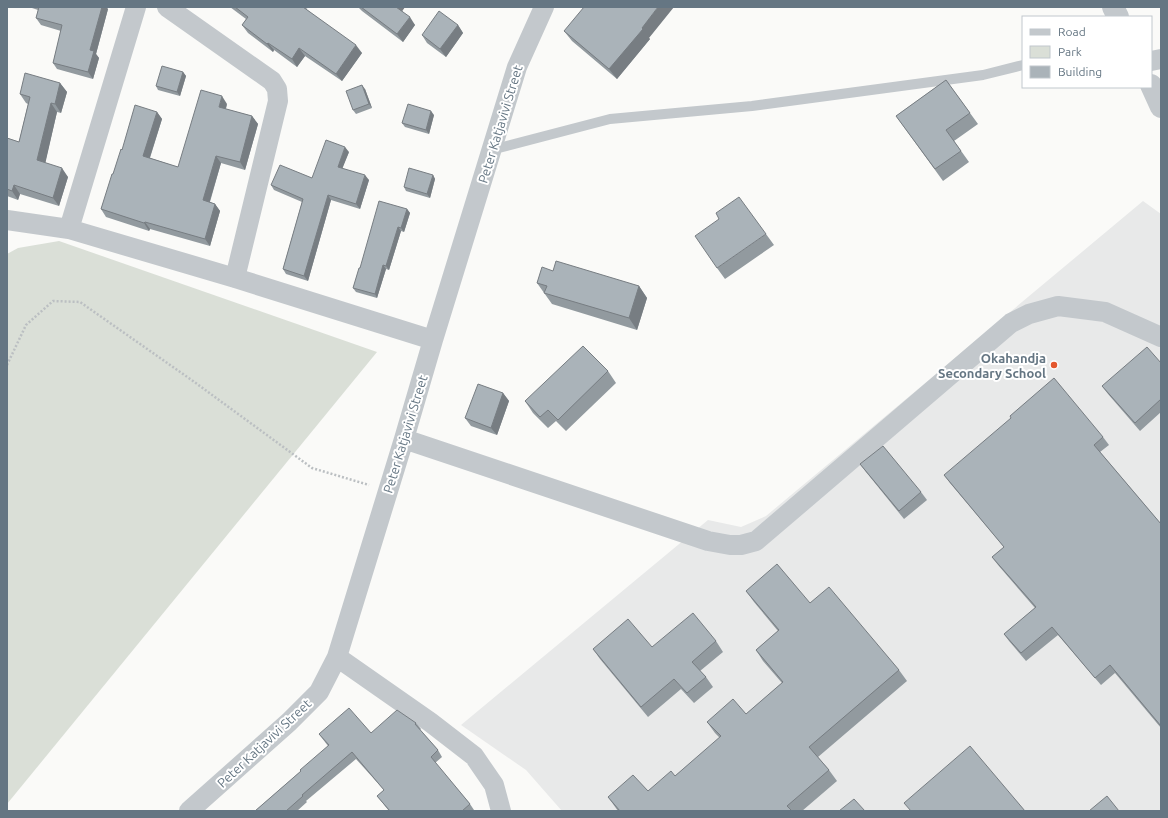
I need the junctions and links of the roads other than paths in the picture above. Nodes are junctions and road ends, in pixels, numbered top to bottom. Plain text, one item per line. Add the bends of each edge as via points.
1 (136, 7) edge
2 (167, 7) edge
3 (544, 7) edge
4 (1113, 7) edge
5 (1118, 16) edge
6 (1022, 66) edge
7 (1152, 87) edge
8 (1161, 107) edge
9 (491, 150) junction
10 (7, 220) edge
11 (69, 229) junction
12 (235, 278) junction
13 (1161, 337) edge
14 (433, 340) junction
15 (404, 439) junction
16 (337, 657) junction
17 (189, 811) edge
18 (501, 811) edge

1 - 11 street
2 - 12 street via 272,81 276,89 278,101
3 - 9 street, Peter Katjavivi Street via 516,67
4 - 5 street
6 - 9 lane via 767,104 610,119
7 - 8 street
9 - 14 street, Peter Katjavivi Street
10 - 11 street
11 - 12 street
12 - 14 street
13 - 15 street via 1105,312 1058,306 1029,314 1011,323 756,541 740,545 708,541
14 - 15 street, Peter Katjavivi Street
15 - 16 street, Peter Katjavivi Street
16 - 17 street, Peter Katjavivi Street via 319,692
16 - 18 street via 474,756 494,785

